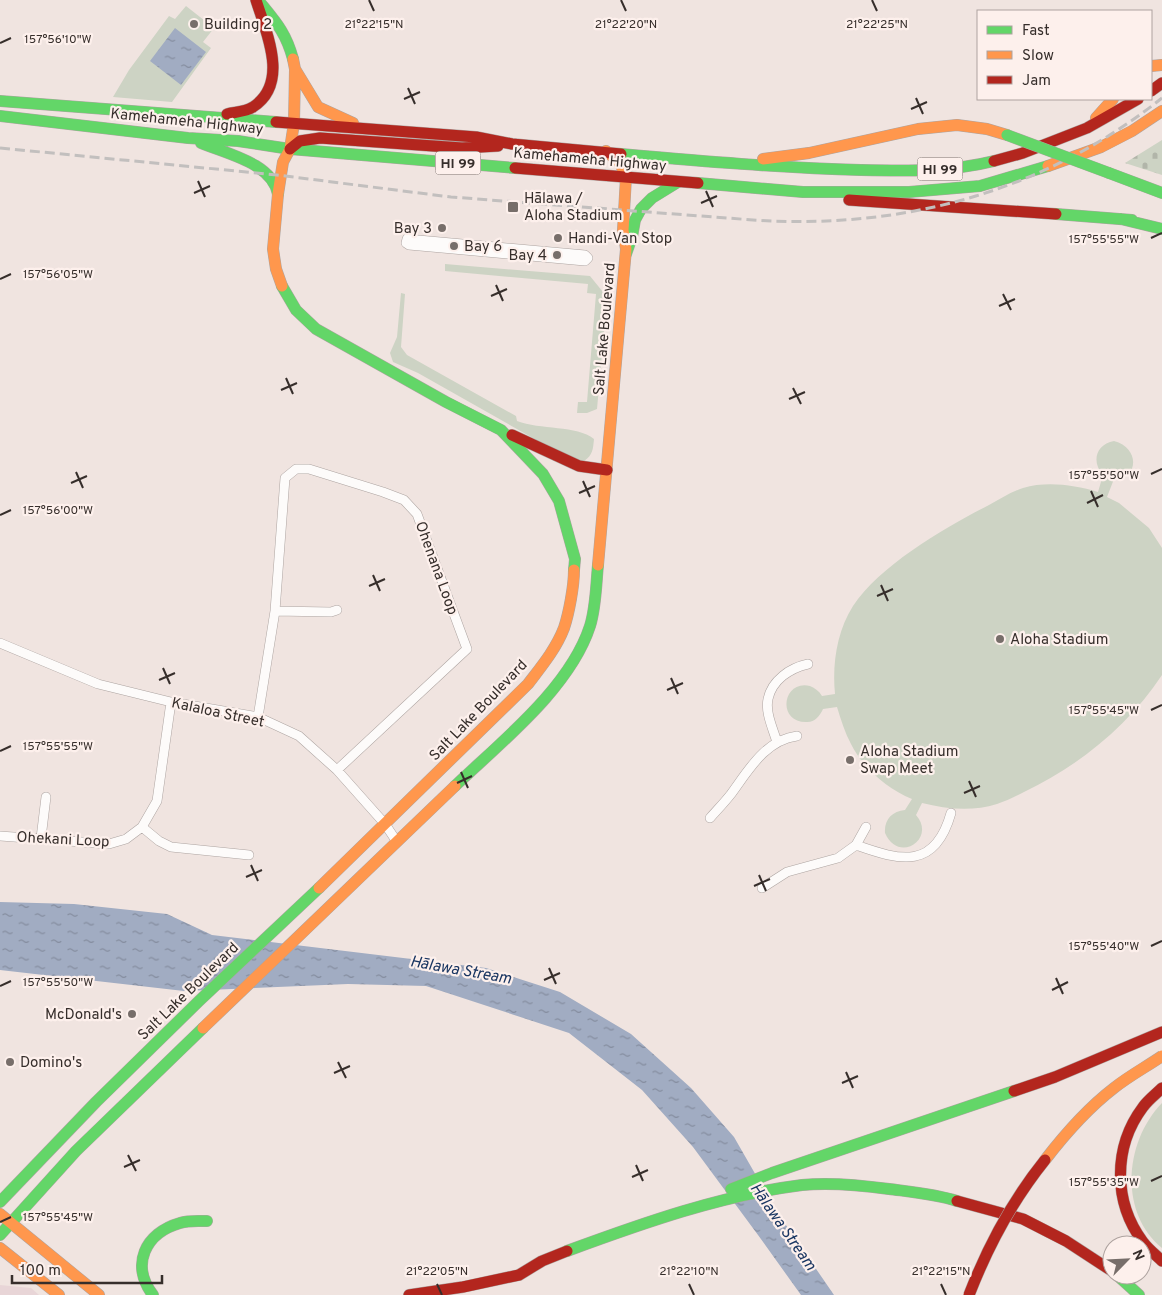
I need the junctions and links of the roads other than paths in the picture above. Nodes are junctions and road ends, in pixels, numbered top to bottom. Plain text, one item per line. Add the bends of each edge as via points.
1 (257, 0) edge
2 (295, 69) junction
3 (1112, 100) edge
4 (1136, 100) edge
5 (1147, 100) edge
6 (0, 101) edge
7 (1162, 111) edge
8 (0, 116) edge
9 (215, 117) junction
10 (37, 119) junction
11 (294, 123) junction
12 (0, 125) edge
13 (1087, 128) junction
14 (376, 129) junction
15 (1132, 131) junction
16 (188, 138) junction
17 (512, 144) junction
18 (290, 149) junction
19 (606, 152) junction
20 (728, 163) junction
21 (626, 177) junction
22 (678, 182) junction
23 (803, 192) junction
24 (1162, 193) edge
25 (278, 194) junction
26 (1121, 219) junction
27 (1162, 220) edge
28 (1162, 229) edge
29 (409, 239) joint
30 (626, 254) junction
31 (501, 430) junction
32 (607, 470) junction
33 (337, 610) dead end
34 (275, 611) junction
35 (0, 643) edge
36 (808, 664) dead end
37 (171, 702) junction
38 (258, 717) junction
39 (796, 736) dead end
40 (777, 742) junction
41 (337, 770) junction
42 (46, 797) dead end
43 (951, 814) dead end
44 (710, 818) dead end
45 (385, 824) junction
46 (142, 827) junction
47 (866, 827) dead end
48 (0, 836) edge
49 (41, 838) junction
50 (397, 842) junction
51 (856, 845) junction
52 (249, 855) dead end
53 (762, 888) dead end
54 (1162, 1032) edge
55 (1162, 1056) edge
56 (1162, 1088) edge
57 (721, 1198) junction
58 (0, 1202) edge
59 (0, 1214) edge
60 (206, 1221) dead end
61 (11, 1223) junction
62 (0, 1234) edge
63 (0, 1248) edge
64 (1162, 1261) edge
65 (1102, 1264) edge
66 (1128, 1285) edge
67 (58, 1295) edge
68 (99, 1295) edge
69 (152, 1295) edge
70 (409, 1295) edge
71 (969, 1295) edge
72 (1139, 1295) edge

1 - 2 main road via 283,31
1 - 9 main road via 273,56 273,78 269,90 252,107
2 - 11 main road, Salt Lake Boulevard
2 - 14 main road via 318,107 346,121
3 - 13 main road
4 - 13 main road, Kamehameha Highway / HI 99
5 - 15 main road
6 - 9 main road, Kamehameha Highway / HI 99
7 - 15 main road, Kamehameha Highway / HI 99
8 - 10 main road, Kamehameha Highway / HI 99
9 - 11 main road, Kamehameha Highway / HI 99
10 - 12 main road
10 - 16 main road, Kamehameha Highway / HI 99
11 - 14 main road, Kamehameha Highway / HI 99
11 - 18 main road, Salt Lake Boulevard
13 - 20 main road, Kamehameha Highway / HI 99 via 1024,153 954,168 922,171 831,169
14 - 17 main road, Kamehameha Highway / HI 99 via 476,137
15 - 23 main road, Kamehameha Highway / HI 99 via 1101,147 1047,167 980,186 910,192
16 - 18 main road, Kamehameha Highway / HI 99
16 - 25 main road via 268,172
17 - 18 main road via 462,148 320,138 304,139
17 - 19 main road, Kamehameha Highway / HI 99
18 - 21 main road, Kamehameha Highway / HI 99
18 - 25 main road, Salt Lake Boulevard via 283,162
19 - 20 main road, Kamehameha Highway / HI 99
19 - 21 main road via 620,163
20 - 24 main road, bridge via 809,153 918,128 957,125 1007,135
21 - 22 main road, Kamehameha Highway / HI 99
21 - 30 main road, Salt Lake Boulevard via 623,230
22 - 23 main road, Kamehameha Highway / HI 99
22 - 30 main road via 641,209
23 - 26 main road via 859,202
25 - 31 main road, Salt Lake Boulevard via 272,249 285,293 296,310 323,334
26 - 27 main road
26 - 28 main road
29 - 29 street via 406,241 408,245 585,261 588,258 585,255
30 - 32 main road, Salt Lake Boulevard
31 - 32 main road via 562,460
31 - 45 main road, Salt Lake Boulevard via 544,474 559,501 575,559 564,628 549,656 528,684
32 - 50 main road, Salt Lake Boulevard via 592,617 574,660 544,701
33 - 34 street
34 - 38 street, Ohenana Loop
34 - 41 street, Ohenana Loop via 285,478 296,469 309,469 383,492 404,500 417,514 467,649
35 - 37 street, Kalaloa Street via 98,684
36 - 40 street via 796,667 774,684 768,700 768,714
37 - 38 street, Kalaloa Street
37 - 46 street, Ohekani Loop via 157,801
38 - 41 street, Kalaloa Street via 299,736
39 - 40 street
40 - 44 street via 746,771
41 - 45 street, Kalaloa Street
42 - 49 street
43 - 51 street via 933,847 910,859 882,855
45 - 50 street, Kalaloa Street
45 - 58 main road, Salt Lake Boulevard via 103,1095
46 - 49 street, Ohekani Loop via 126,839 108,844
46 - 52 street via 171,847
47 - 51 street
48 - 49 street, Ohekani Loop
50 - 61 main road, Salt Lake Boulevard via 232,998 76,1152
51 - 53 street via 838,858 787,872
54 - 57 main road via 1055,1077 772,1173
55 - 71 main road, bridge via 1114,1088 1070,1129 1036,1170 996,1232
56 - 64 main road via 1133,1122 1123,1145 1119,1171 1121,1196 1130,1221 1143,1242
57 - 65 main road via 803,1185 851,1184 909,1190 1023,1219
57 - 70 main road via 574,1248 518,1275
59 - 61 main road
60 - 69 main road via 179,1223 154,1237 146,1248 141,1273
61 - 62 main road, Salt Lake Boulevard
61 - 68 main road
63 - 67 main road
66 - 72 main road

